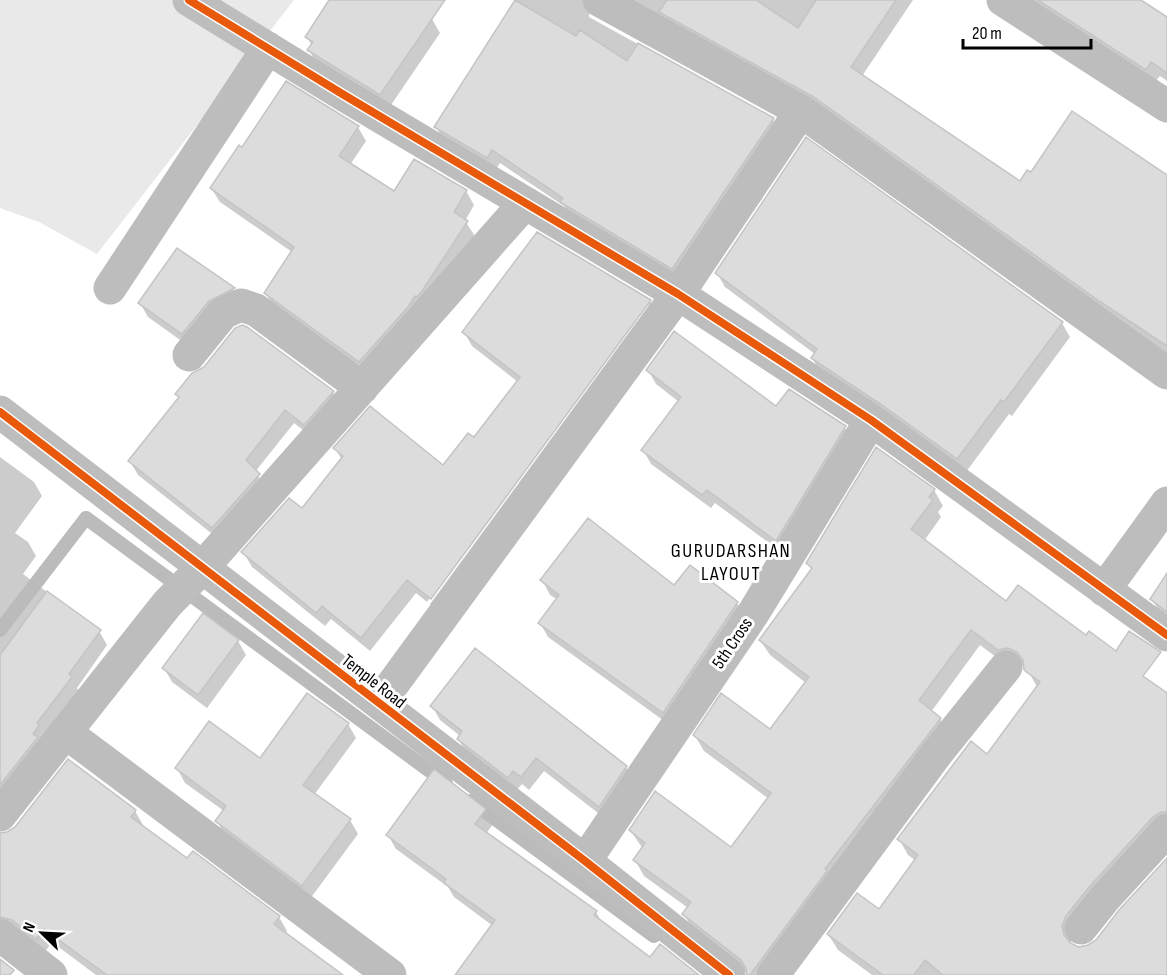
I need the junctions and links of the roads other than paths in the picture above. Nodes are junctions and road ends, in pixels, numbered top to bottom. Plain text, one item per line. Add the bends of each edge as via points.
1 (189, 0) edge
2 (599, 0) edge
3 (1003, 0) edge
4 (268, 48) junction
5 (1167, 106) edge
6 (801, 111) junction
7 (525, 202) junction
8 (110, 288) dead end
9 (678, 294) junction
10 (189, 356) dead end
11 (1167, 373) edge
12 (362, 388) junction
13 (0, 412) edge
14 (872, 420) junction
15 (1167, 503) edge
16 (199, 572) junction
17 (1104, 590) junction
18 (1167, 635) edge
19 (1006, 667) dead end
20 (379, 703) junction
21 (65, 732) junction
22 (0, 815) edge
23 (1167, 830) edge
24 (585, 861) junction
25 (1081, 928) dead end
26 (0, 935) edge
27 (51, 975) edge
28 (390, 975) edge
29 (729, 975) edge
30 (773, 975) edge

1 - 4 street
2 - 6 street
3 - 5 street
4 - 7 street
4 - 8 street
6 - 9 street
6 - 11 street
7 - 9 street
7 - 12 street
9 - 14 street
9 - 20 street
10 - 12 street via 223,313 241,305 256,310
12 - 16 street
13 - 16 street, Temple Road
14 - 17 street
14 - 24 street, 5th Cross via 754,612
15 - 17 street
16 - 20 street, Temple Road
16 - 21 street via 166,604
17 - 18 street
19 - 30 street via 937,753
20 - 24 street, Temple Road
21 - 22 street
21 - 28 street
23 - 25 street
24 - 29 street, Temple Road
26 - 27 street

